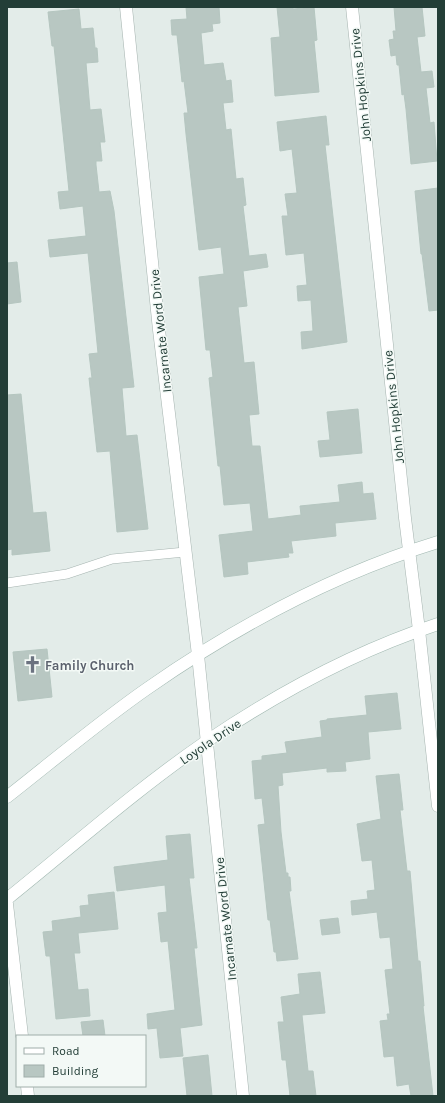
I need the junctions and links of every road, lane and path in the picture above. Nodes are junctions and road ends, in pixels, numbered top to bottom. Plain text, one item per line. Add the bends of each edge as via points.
1 (126, 7) edge
2 (352, 7) edge
3 (438, 542) edge
4 (409, 551) junction
5 (185, 552) junction
6 (7, 583) edge
7 (438, 624) edge
8 (419, 630) junction
9 (198, 654) junction
10 (206, 742) junction
11 (7, 797) edge
12 (438, 806) edge
13 (7, 899) edge
14 (7, 904) edge
15 (22, 1035) edge
16 (243, 1096) edge

1 - 5 street, Incarnate Word Drive
2 - 4 street, John Hopkins Drive
3 - 4 street
4 - 8 street, John Hopkins Drive
4 - 9 street via 334,581 256,620
5 - 6 lane via 112,559 67,574
5 - 9 street, Incarnate Word Drive
7 - 8 street, Loyola Drive
8 - 10 street, Loyola Drive via 333,667 259,708
8 - 12 street, John Hopkins Drive
9 - 10 street, Incarnate Word Drive
9 - 11 street via 147,689
10 - 13 street, Loyola Drive via 141,790
10 - 16 street, Incarnate Word Drive
14 - 15 street

